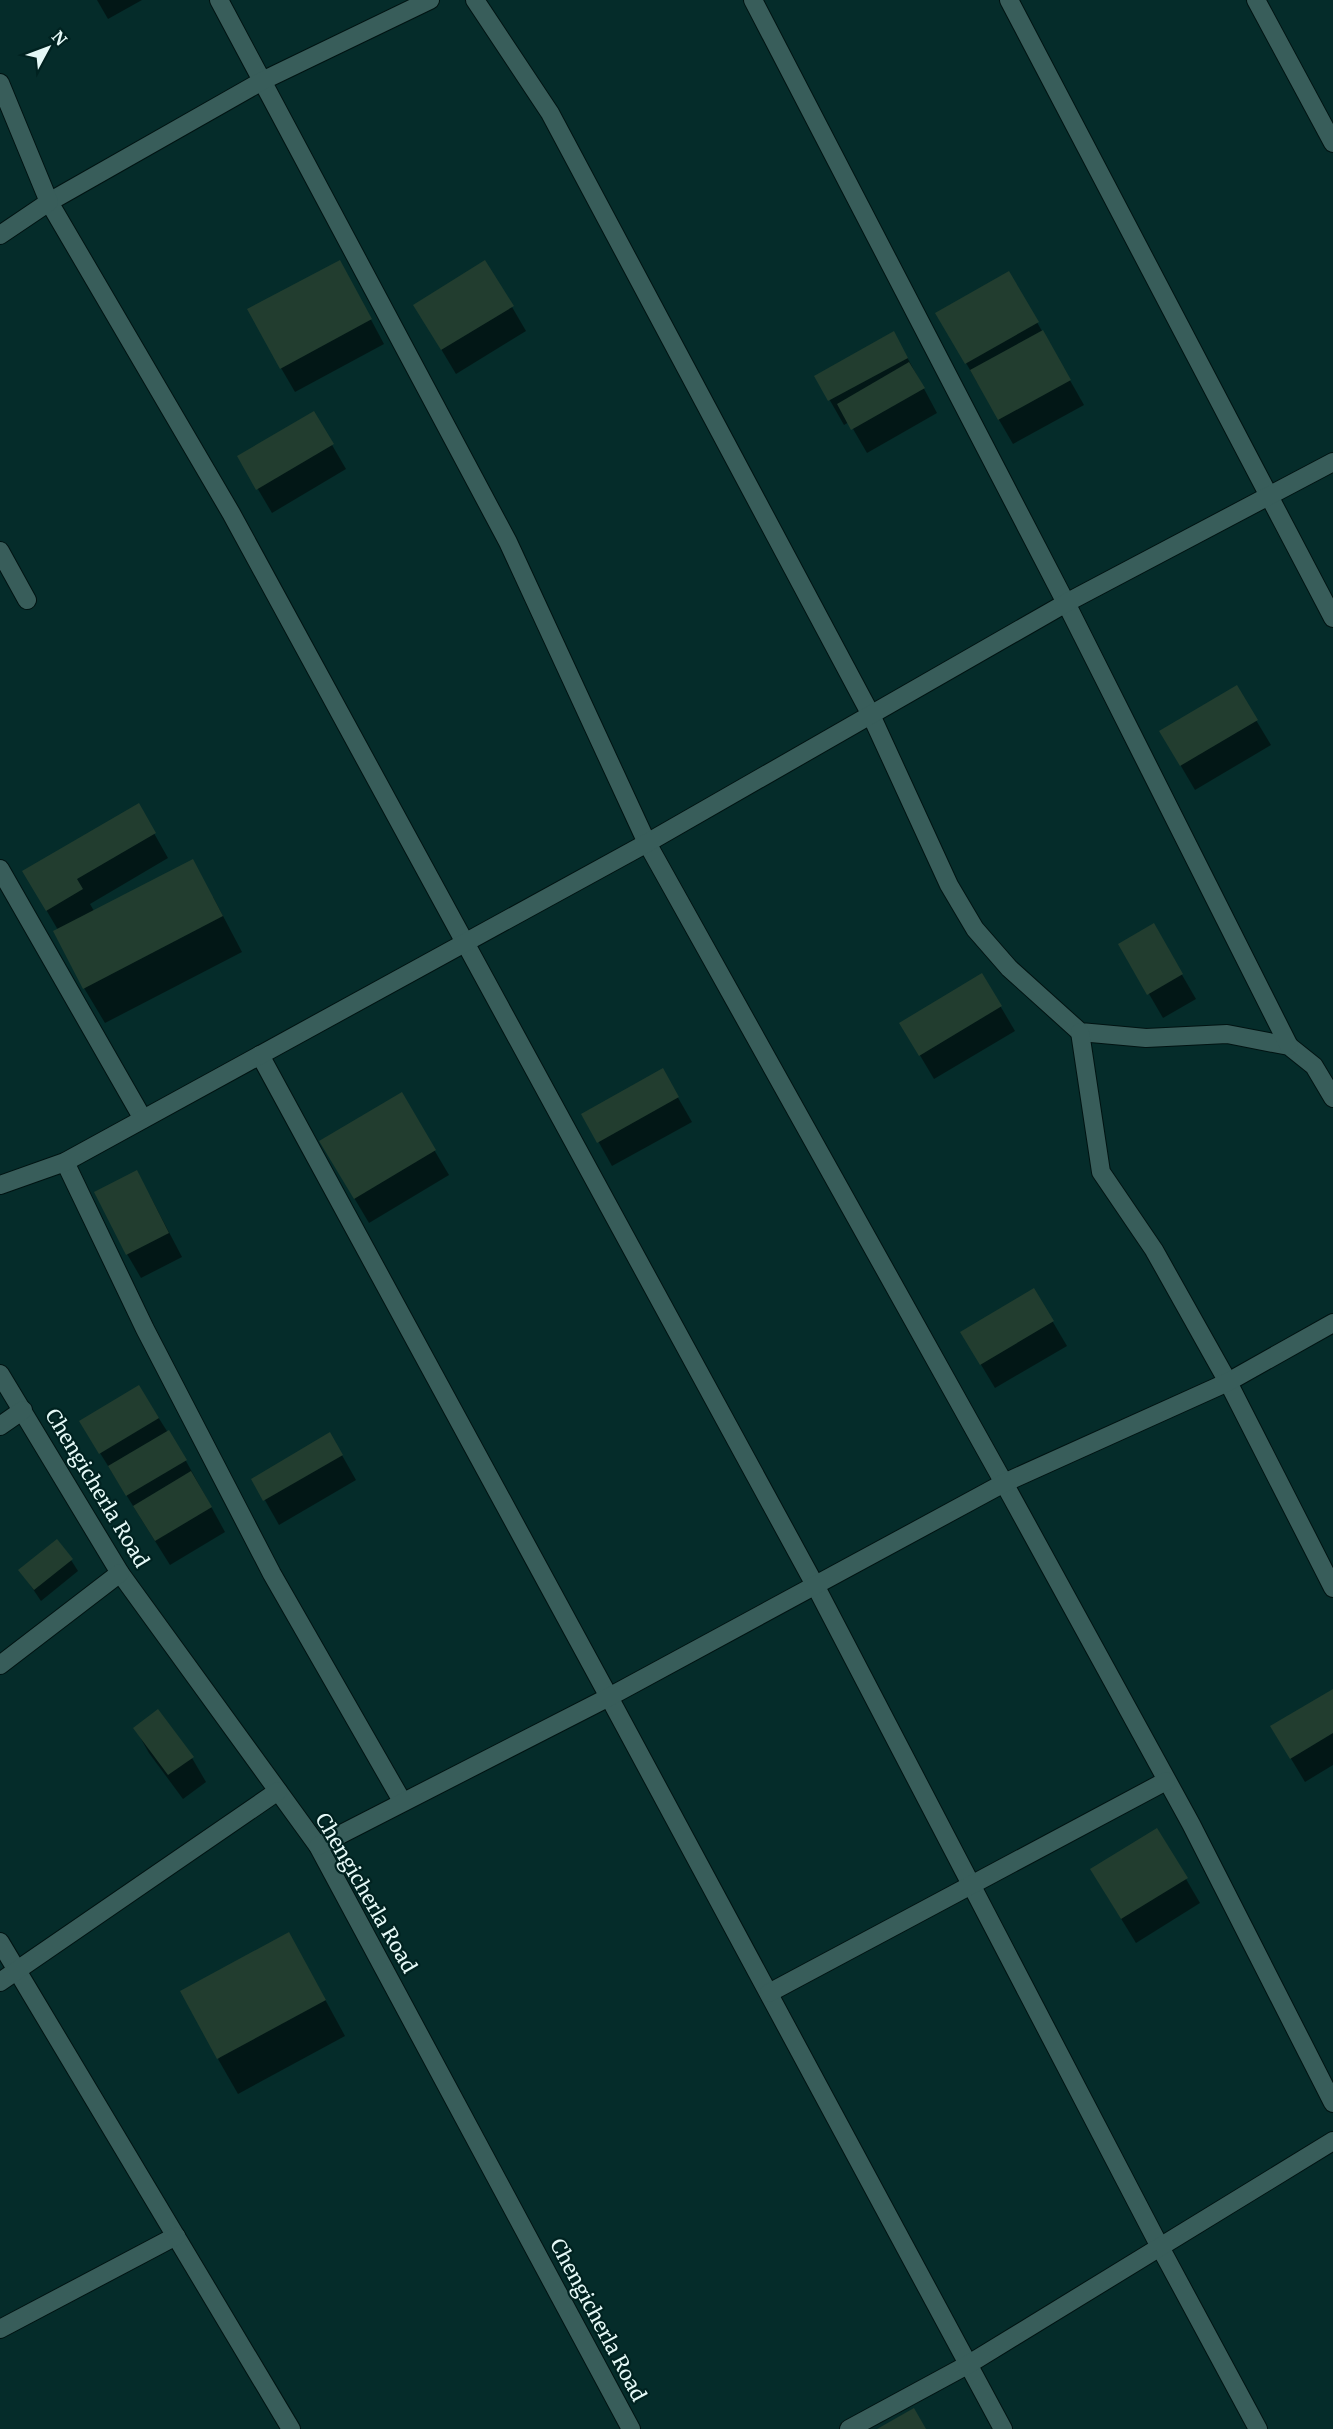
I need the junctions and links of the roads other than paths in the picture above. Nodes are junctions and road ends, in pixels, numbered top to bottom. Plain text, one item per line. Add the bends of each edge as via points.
1 (219, 0) edge
2 (430, 0) edge
3 (475, 0) edge
4 (753, 0) edge
5 (1009, 0) edge
6 (1256, 0) edge
7 (262, 81) junction
8 (0, 83) edge
9 (1333, 143) edge
10 (49, 202) junction
11 (0, 235) edge
12 (1333, 462) edge
13 (1270, 495) junction
14 (0, 551) edge
15 (27, 600) dead end
16 (1066, 603) junction
17 (1333, 618) edge
18 (871, 715) junction
19 (647, 843) junction
20 (0, 869) edge
21 (463, 943) junction
22 (1080, 1032) junction
23 (1289, 1046) junction
24 (260, 1055) junction
25 (1333, 1098) edge
26 (143, 1119) junction
27 (64, 1162) junction
28 (0, 1185) edge
29 (1333, 1323) edge
30 (0, 1374) edge
31 (1227, 1382) junction
32 (23, 1410) junction
33 (0, 1426) edge
34 (1004, 1483) junction
35 (120, 1573) junction
36 (815, 1585) junction
37 (1333, 1588) edge
38 (0, 1665) edge
39 (609, 1696) junction
40 (1166, 1781) junction
41 (278, 1791) junction
42 (402, 1801) junction
43 (318, 1846) junction
44 (972, 1885) junction
45 (0, 1942) edge
46 (18, 1968) junction
47 (0, 1982) edge
48 (769, 1993) junction
49 (1333, 2103) edge
50 (1333, 2142) edge
51 (177, 2236) junction
52 (1160, 2247) junction
53 (0, 2329) edge
54 (969, 2364) junction
55 (291, 2429) edge
56 (630, 2429) edge
57 (849, 2429) edge
58 (1003, 2429) edge
59 (1258, 2429) edge

1 - 7 street
2 - 7 street
3 - 18 street via 550,113
4 - 16 street
5 - 13 street
6 - 9 street
7 - 10 street
7 - 19 street via 508,542
8 - 10 street
10 - 11 street
10 - 21 street via 231,513
12 - 13 street
13 - 16 street
13 - 17 street
14 - 15 street
16 - 18 street
16 - 23 street
18 - 19 street
18 - 22 street via 949,885 975,929 1009,968
19 - 21 street
19 - 34 street
20 - 26 street
21 - 24 street
21 - 36 street
22 - 23 street via 1146,1038 1227,1034
22 - 31 street via 1101,1172 1154,1250
23 - 25 street via 1314,1066
24 - 26 street
24 - 39 street
26 - 27 street
27 - 28 street
27 - 42 street via 272,1574
29 - 31 street
30 - 32 street, Chengicherla Road
31 - 34 street
31 - 37 street
32 - 33 street
32 - 35 street, Chengicherla Road
34 - 36 street
34 - 40 street
35 - 38 street
35 - 41 street, Chengicherla Road
36 - 39 street
36 - 44 street
39 - 42 street
39 - 48 street
40 - 44 street
40 - 49 street
41 - 43 street, Chengicherla Road
41 - 46 street
42 - 43 street
43 - 56 street, Chengicherla Road
44 - 48 street
44 - 52 street
45 - 46 street
46 - 47 street
46 - 51 street
48 - 54 street
50 - 52 street
51 - 53 street
51 - 55 street
52 - 54 street
52 - 59 street
54 - 57 street
54 - 58 street

